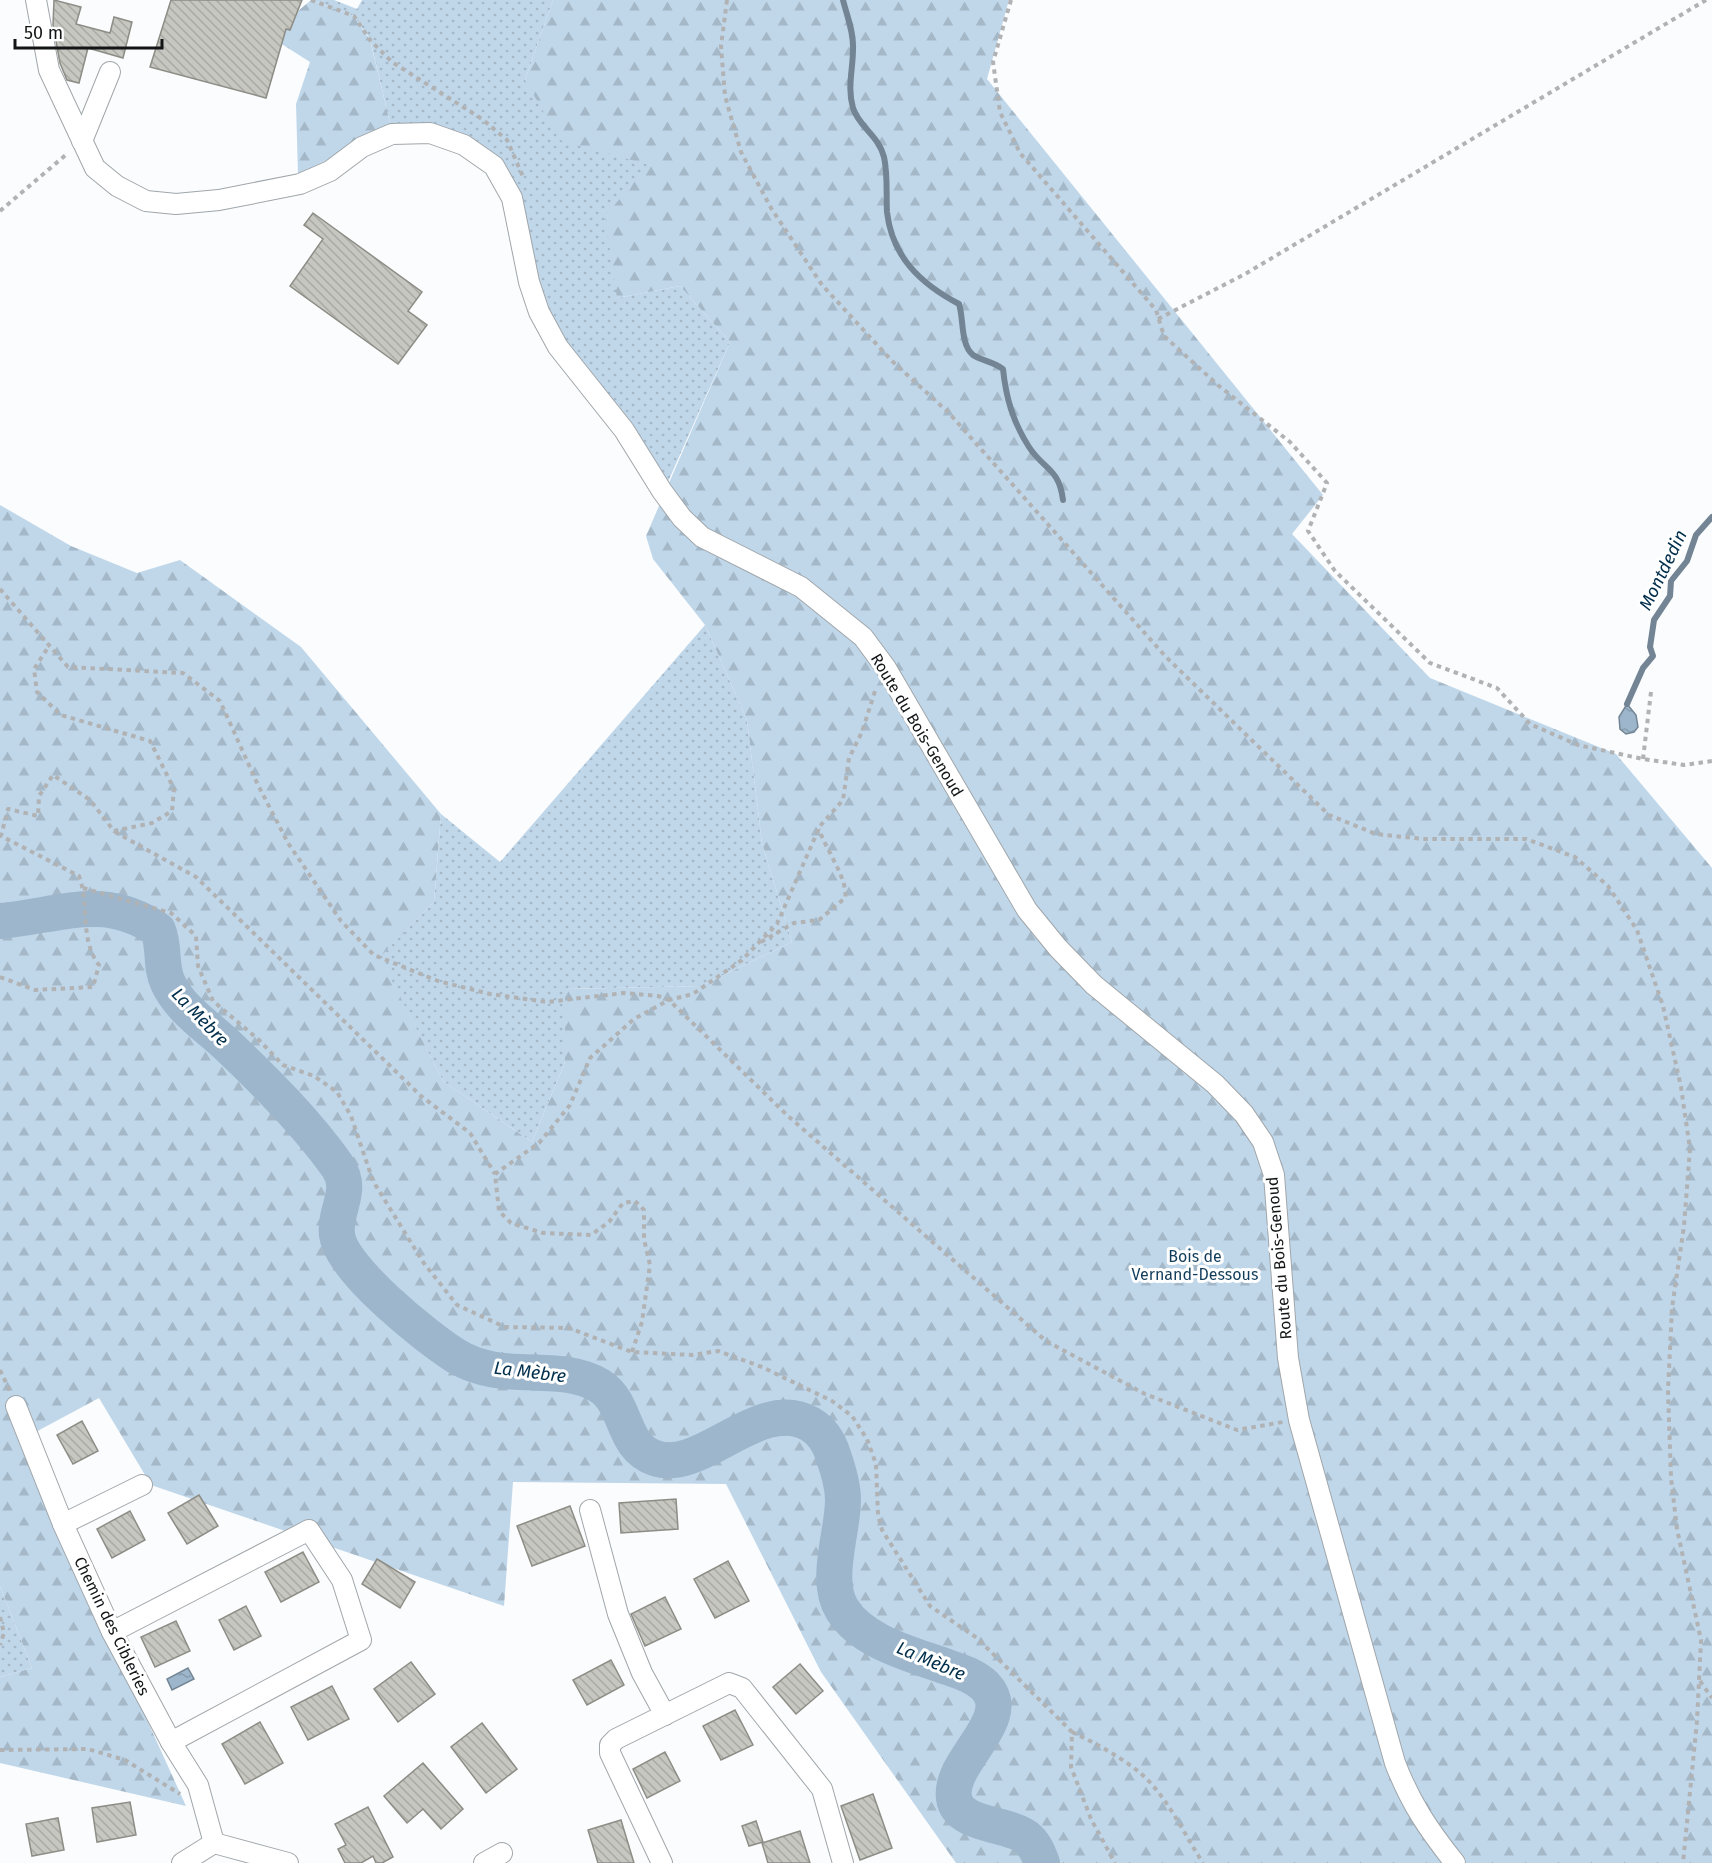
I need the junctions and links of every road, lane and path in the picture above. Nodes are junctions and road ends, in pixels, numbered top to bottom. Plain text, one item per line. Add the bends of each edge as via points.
1 (36, 0) edge
2 (311, 0) edge
3 (727, 0) edge
4 (1011, 0) edge
5 (1706, 0) edge
6 (370, 39) dead end
7 (110, 72) dead end
8 (82, 141) junction
9 (0, 211) edge
10 (1158, 319) junction
11 (0, 589) edge
12 (50, 646) junction
13 (886, 668) junction
14 (1651, 692) dead end
15 (1643, 759) junction
16 (1712, 761) edge
17 (819, 829) junction
18 (114, 831) junction
19 (83, 888) junction
20 (757, 944) junction
21 (0, 977) edge
22 (669, 1000) junction
23 (495, 1174) junction
24 (632, 1352) junction
25 (16, 1406) dead end
26 (1299, 1420) junction
27 (142, 1485) dead end
28 (590, 1510) dead end
29 (63, 1524) junction
30 (0, 1617) edge
31 (112, 1632) junction
32 (0, 1645) edge
33 (1700, 1681) junction
34 (1712, 1698) edge
35 (665, 1715) junction
36 (1072, 1732) junction
37 (171, 1742) junction
38 (0, 1750) edge
39 (206, 1812) junction
40 (214, 1842) junction
41 (502, 1853) dead end
42 (182, 1863) edge
43 (288, 1863) edge
44 (484, 1863) edge
45 (662, 1863) edge
46 (843, 1863) edge
47 (1115, 1863) edge
48 (1203, 1863) edge
49 (1455, 1863) edge
50 (1683, 1863) edge

1 - 8 street, Route du Bois-Genoud via 49,70
2 - 6 path via 354,16
3 - 33 path via 721,46 725,96 741,152 771,208 822,285 892,361 948,412 1166,657 1329,815 1376,834 1423,839 1526,839 1575,857 1608,886 1637,930 1663,1006 1690,1149 1672,1308 1668,1390 1671,1478 1677,1529 1701,1640
4 - 10 path via 993,62 1000,112 1020,153 1156,310
5 - 10 path via 1245,274
7 - 8 street
8 - 9 path
8 - 13 street, Route du Bois-Genoud via 95,168 117,186 146,201 176,204 300,184 330,171 362,147 393,134 430,133 464,145 494,166 512,198 529,282 539,312 558,347 624,430 682,518 702,537 769,569 818,599 863,637
10 - 15 path via 1164,336 1290,442 1328,483 1308,531 1335,571 1430,663 1497,688 1530,724 1578,745
11 - 12 path
12 - 18 path via 34,669 37,692 61,715 150,741 174,789 172,811 152,823
12 - 22 path via 68,667 183,673 220,701 288,843 341,921 375,955 438,981 490,994 547,1002 624,993
13 - 17 path via 849,758 843,800
13 - 26 street, Route du Bois-Genoud via 1028,910 1058,948 1094,986 1215,1084 1244,1114 1263,1142 1274,1175 1288,1358
14 - 15 path
15 - 16 path via 1684,765
17 - 20 path via 777,924
17 - 20 path via 844,881 845,898 819,920 794,923
18 - 19 path via 90,800 53,775 39,796 38,816 8,809 1,836 73,872
18 - 23 path via 196,877 421,1096 470,1133
19 - 21 path via 90,953 99,965 93,987 36,990
19 - 24 path via 171,913 196,936 198,966 213,1001 283,1065 314,1076 337,1092 351,1116 373,1181 423,1262 458,1305 505,1327 569,1328
20 - 22 path via 742,960 693,994
22 - 23 path via 634,1019 590,1058 570,1105 538,1143
22 - 26 path via 789,1116 1046,1341 1145,1394 1237,1430
23 - 24 path via 499,1211 512,1223 543,1233 591,1235 609,1222 623,1203 635,1201 644,1210 644,1239 650,1265 642,1322
24 - 36 path via 664,1355 718,1351 795,1381 852,1416 867,1439 876,1464 882,1530 930,1606 977,1638
25 - 29 street, Chemin des Cibleries
26 - 49 street, Route du Bois-Genoud via 1395,1763 1409,1799
27 - 29 street
28 - 35 street via 618,1614 642,1673
29 - 31 street, Chemin des Cibleries
30 - 32 path via 4,1633
31 - 37 street, Chemin des Cibleries
31 - 37 street via 309,1530 342,1580 361,1640
33 - 34 path
33 - 50 path
35 - 45 street via 610,1745 610,1753
35 - 46 street via 729,1683 742,1688 822,1789
36 - 47 path via 1071,1767 1091,1819
36 - 48 path via 1141,1773
37 - 39 street, Chemin des Cibleries via 198,1785
38 - 39 path via 88,1749 125,1760
39 - 40 street, Chemin des Cibleries
40 - 42 street
40 - 43 street
41 - 44 street

